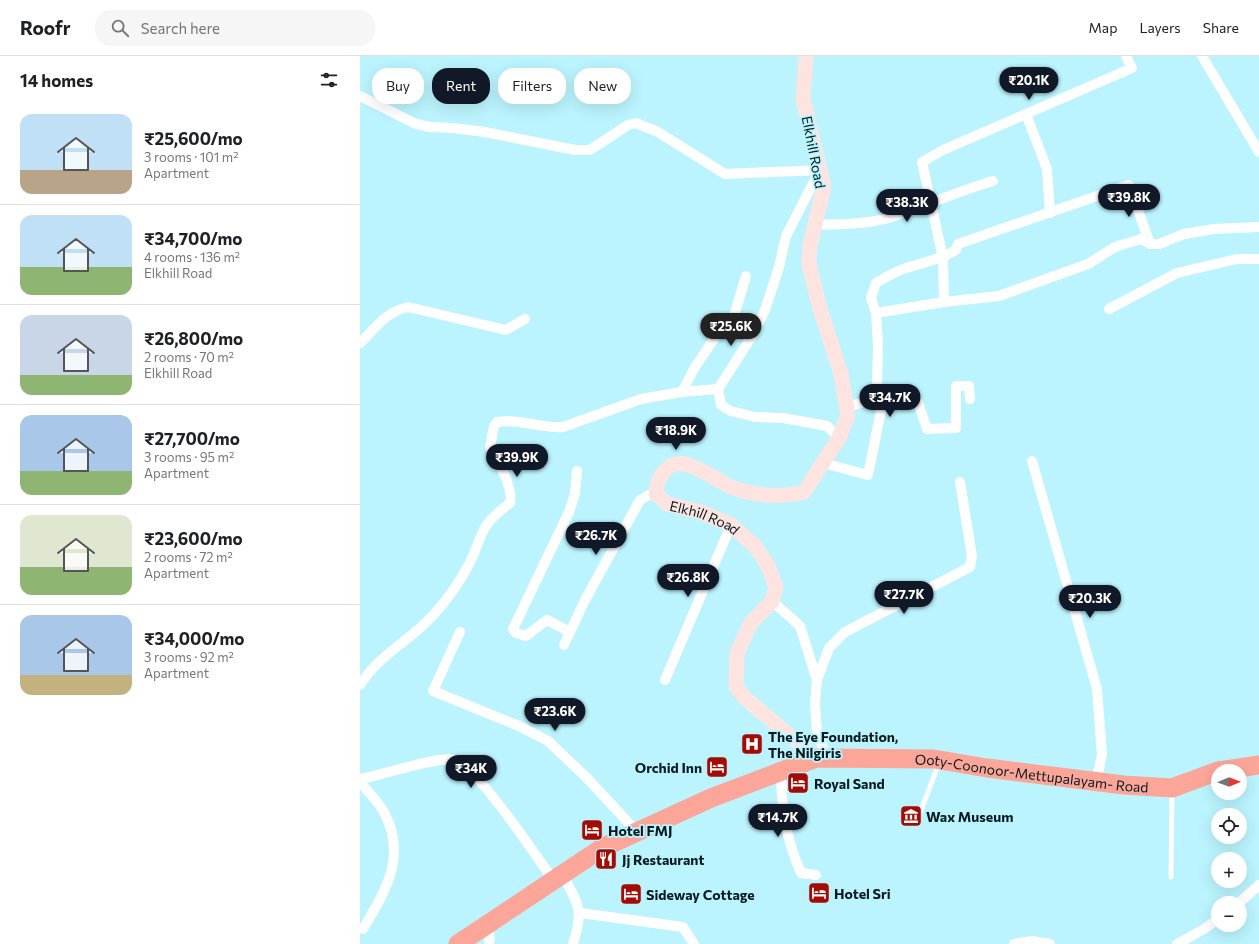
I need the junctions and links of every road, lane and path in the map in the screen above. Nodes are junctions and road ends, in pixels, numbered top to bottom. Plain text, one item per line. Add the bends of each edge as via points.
1 (806, 56) edge
2 (1126, 56) edge
3 (1202, 56) edge
4 (360, 96) edge
5 (1026, 114) junction
6 (1259, 152) edge
7 (820, 170) junction
8 (993, 181) dead end
9 (931, 202) junction
10 (1050, 213) junction
11 (815, 225) junction
12 (1259, 227) edge
13 (1150, 244) junction
14 (943, 258) junction
15 (1259, 259) edge
16 (746, 276) dead end
17 (944, 302) junction
18 (1109, 309) dead end
19 (876, 313) junction
20 (524, 319) dead end
21 (360, 343) edge
22 (718, 389) junction
23 (682, 392) junction
24 (970, 399) dead end
25 (846, 406) junction
26 (839, 438) junction
27 (1032, 461) dead end
28 (823, 464) junction
29 (577, 471) dead end
30 (960, 482) dead end
31 (656, 491) junction
32 (732, 525) junction
33 (772, 601) junction
34 (460, 632) dead end
35 (570, 632) junction
36 (564, 645) dead end
37 (665, 680) dead end
38 (817, 680) junction
39 (360, 685) edge
40 (821, 758) junction
41 (940, 760) junction
42 (1259, 765) edge
43 (1247, 767) edge
44 (781, 770) junction
45 (1211, 774) edge
46 (360, 781) edge
47 (1096, 782) junction
48 (1172, 788) junction
49 (920, 813) dead end
50 (637, 832) junction
51 (816, 876) dead end
52 (557, 877) junction
53 (1171, 877) dead end
54 (1259, 885) edge
55 (1254, 895) edge
56 (580, 913) junction
57 (1211, 924) edge
58 (485, 926) junction
59 (363, 929) dead end
60 (458, 944) edge
61 (488, 944) edge
62 (573, 944) edge
63 (694, 944) edge
64 (1014, 944) edge
65 (1050, 944) edge
66 (1177, 944) edge

1 - 7 street, Elkhill Road via 803,99
2 - 5 street via 1132,68
3 - 6 street
4 - 7 street via 416,124 430,127 485,132 575,150 590,150 628,125 636,123 658,132 724,174
5 - 9 street via 943,150 922,162
5 - 10 street via 1047,169
7 - 11 street, Elkhill Road via 824,187
7 - 22 street via 786,236 765,310 754,333
8 - 9 street
9 - 11 street via 891,218
9 - 14 street
10 - 13 street via 1129,185
10 - 14 street via 958,244 956,250
11 - 25 street, Elkhill Road via 809,264 820,309 841,374
12 - 13 street via 1214,229 1184,234 1159,244
13 - 17 street via 1141,238 1115,247 1088,264 999,296
14 - 17 street
14 - 19 street via 905,268 876,283 871,298
15 - 18 street via 1237,259 1177,273
16 - 23 street via 734,316 718,333
17 - 19 street
19 - 25 street via 877,390 868,400
20 - 21 street via 506,330 408,307 396,310 382,319
22 - 23 street
22 - 26 street via 721,405 731,411 755,417 816,423 827,426
23 - 39 street via 641,399 563,426 550,428 512,421 497,422 490,447 502,467 510,503 485,527 468,567 436,613 418,632 385,656 366,674
24 - 28 street via 969,386 956,386 956,428 927,429 917,399 883,401 868,475
25 - 26 street, Elkhill Road via 848,415
26 - 28 street, Elkhill Road
27 - 47 street via 1097,689 1102,755
28 - 31 street, Elkhill Road via 804,492 788,496 752,492 730,486 684,464 670,466 663,472 656,485
29 - 35 street via 570,512 513,629 516,633 526,636 547,620
30 - 38 street via 972,556 970,567 845,632 828,648
31 - 32 street, Elkhill Road via 667,504 701,512
31 - 35 street via 640,500
32 - 33 street, Elkhill Road via 755,546 768,566 776,587
32 - 37 street
33 - 38 street via 800,626
33 - 40 street via 751,623 737,653 736,687 746,699
34 - 50 street via 433,691 519,726 548,741 588,778
35 - 36 street
38 - 40 street via 815,703
40 - 41 highway, Ooty-Coonoor-Mettupalayam- Road
40 - 44 highway, Ooty-Coonoor-Mettupalayam- Road
41 - 47 highway, Ooty-Coonoor-Mettupalayam- Road
41 - 49 lane
42 - 43 highway, Ooty-Coonoor-Mettupalayam- Road
44 - 50 highway, Ooty-Coonoor-Mettupalayam- Road via 710,798
44 - 51 street via 781,803 793,854 801,873
45 - 48 highway, Ooty-Coonoor-Mettupalayam- Road
46 - 52 street via 439,760 455,760 470,769
46 - 59 street via 385,813 395,849 392,876
47 - 48 highway, Ooty-Coonoor-Mettupalayam- Road
48 - 53 lane
50 - 52 highway, Ooty-Coonoor-Mettupalayam- Road via 602,848
52 - 56 street via 575,898
52 - 58 highway, Ooty-Coonoor-Mettupalayam- Road
54 - 55 street
56 - 62 street
56 - 63 street via 683,927
57 - 66 street
58 - 60 highway, Ooty-Coonoor-Mettupalayam- Road
58 - 61 street via 490,937
64 - 65 street via 1032,941

